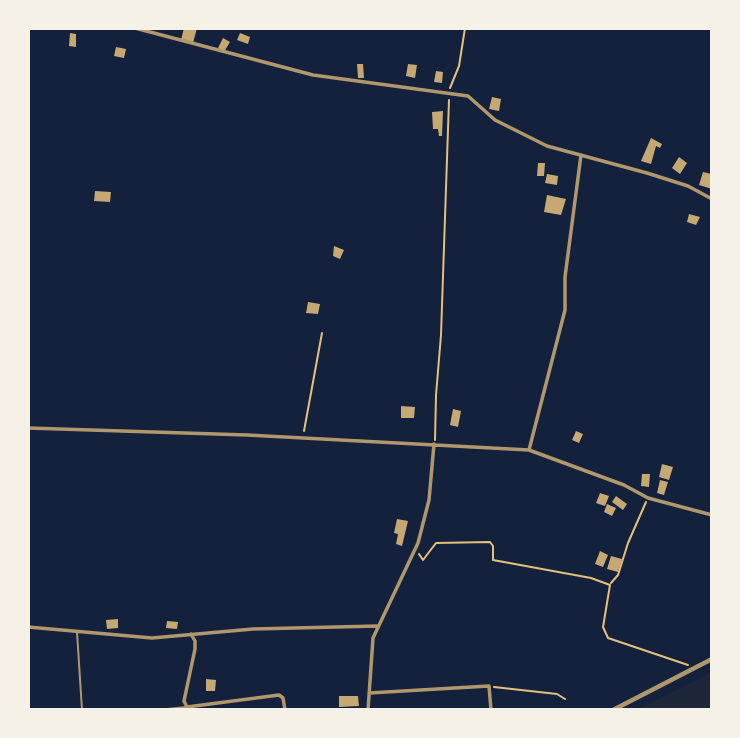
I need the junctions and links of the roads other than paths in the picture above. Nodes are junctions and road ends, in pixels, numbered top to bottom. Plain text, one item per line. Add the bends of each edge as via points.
1 (135, 28) edge
2 (582, 155) junction
3 (712, 198) edge
4 (28, 428) edge
5 (435, 444) junction
6 (529, 450) junction
7 (712, 515) edge
8 (377, 626) junction
9 (28, 627) edge
10 (78, 632) junction
11 (191, 634) junction
12 (712, 659) edge
13 (369, 692) junction
14 (187, 707) junction
15 (82, 710) edge
16 (158, 710) edge
17 (285, 710) edge
18 (368, 710) edge
19 (491, 710) edge
20 (612, 710) edge

1 - 2 street via 313,75 468,96 513,131
2 - 3 street via 688,186
2 - 6 street via 565,277 565,310
4 - 5 street
5 - 6 street
5 - 8 street via 418,544
6 - 7 street via 648,498
8 - 11 street
8 - 13 street
9 - 10 street
10 - 11 street via 152,638
10 - 15 lane
11 - 14 street via 195,649 184,701
12 - 20 street
13 - 18 street
13 - 19 street via 489,686
14 - 16 lane
14 - 17 street via 279,695

